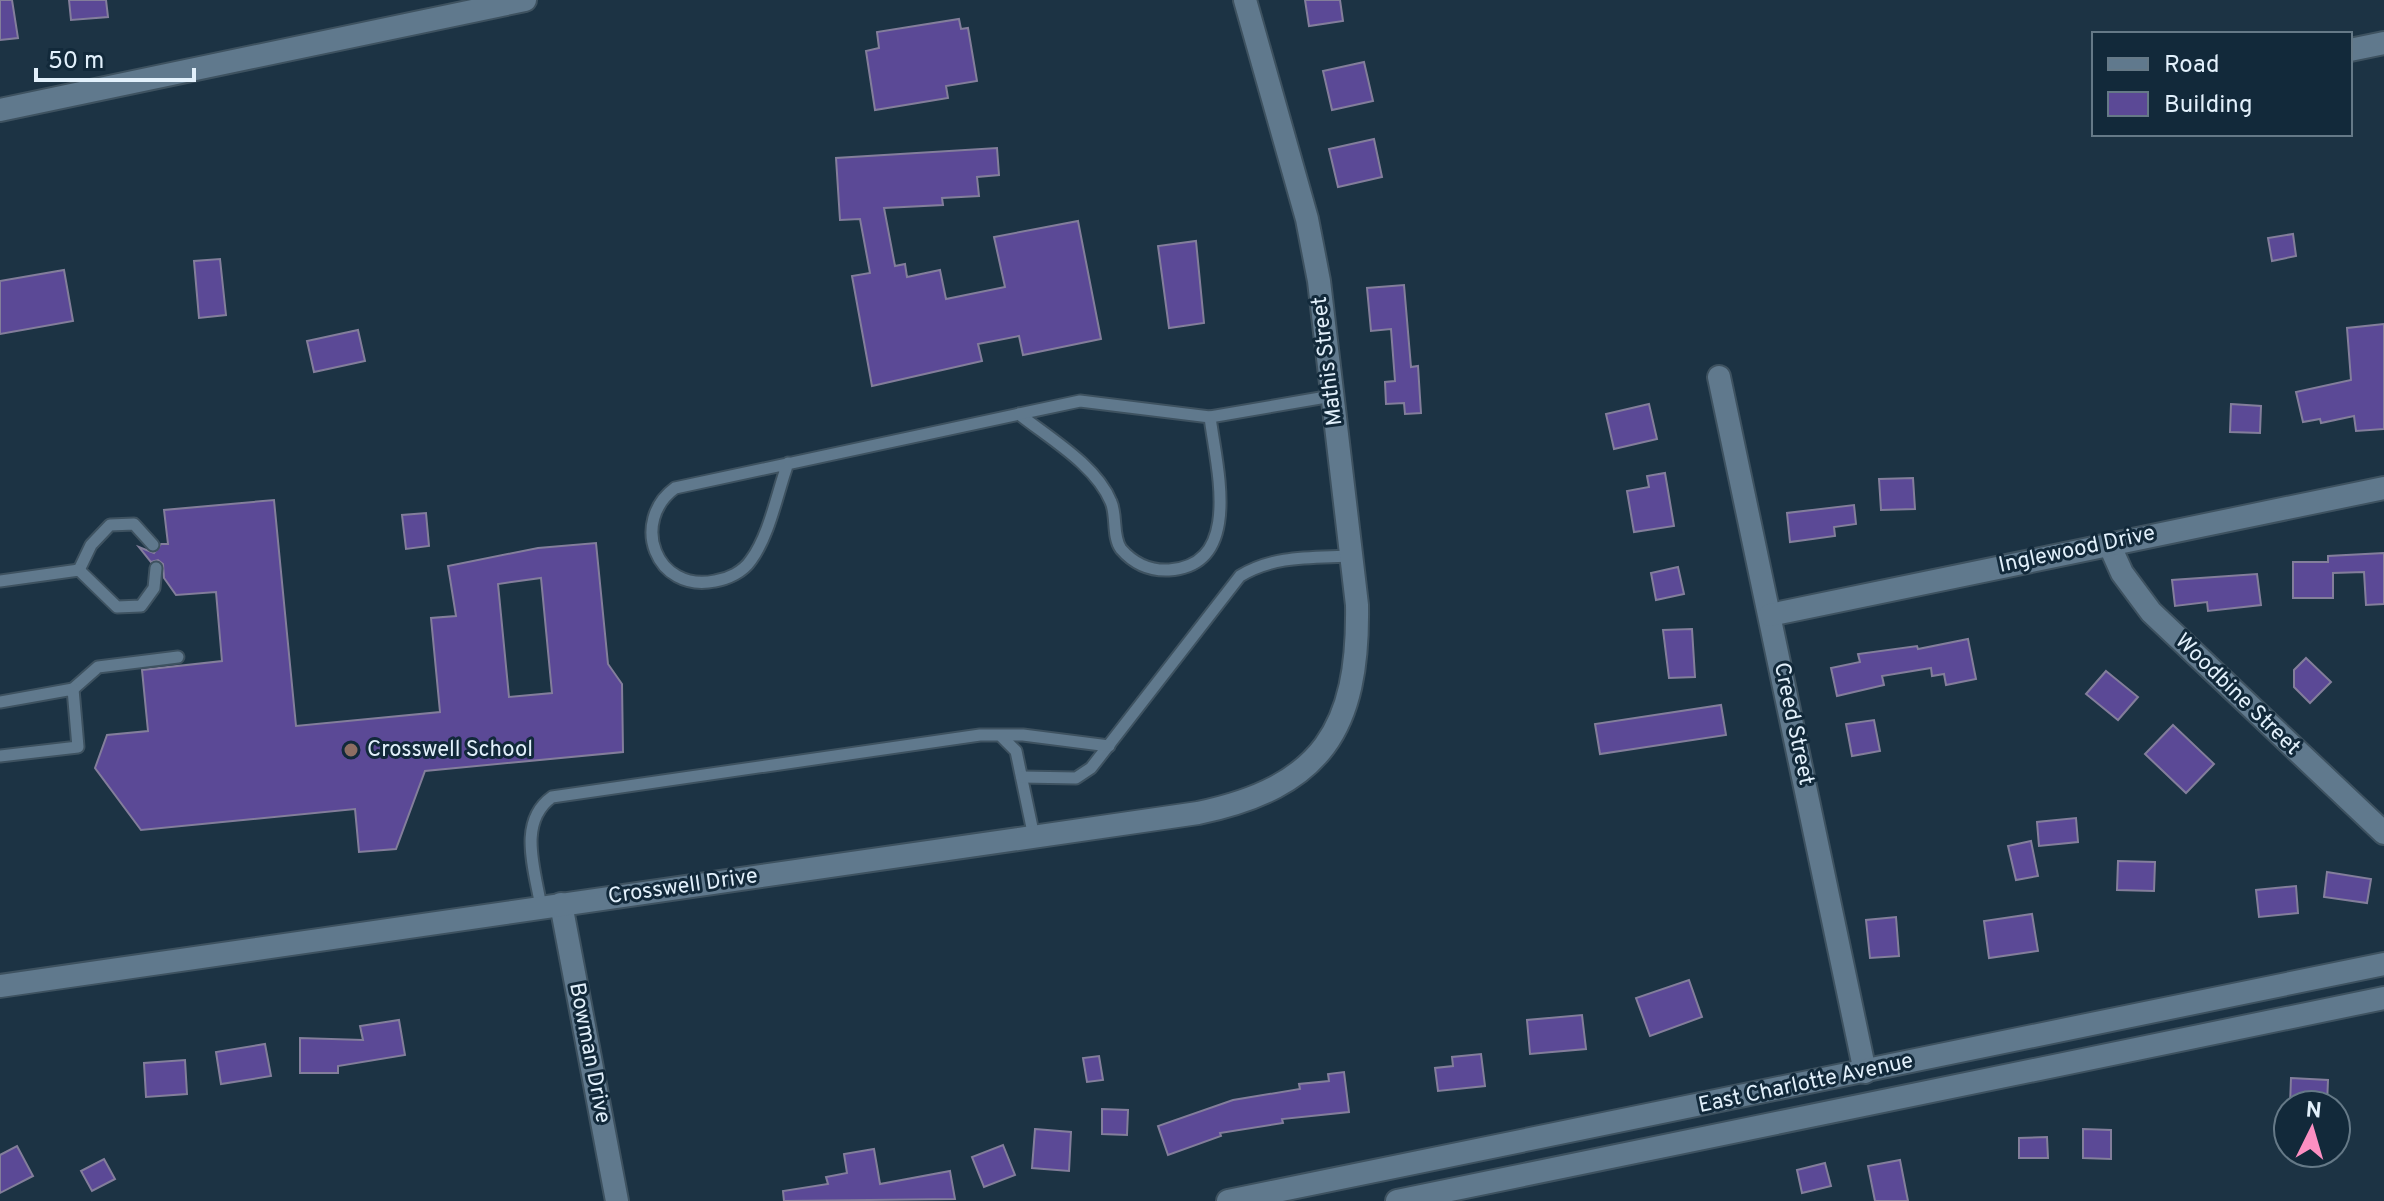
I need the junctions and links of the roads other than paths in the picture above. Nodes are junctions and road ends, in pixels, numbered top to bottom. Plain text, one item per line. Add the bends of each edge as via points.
1 (525, 0) edge
2 (1245, 0) edge
3 (468, 6) edge
4 (2384, 43) edge
5 (2352, 50) edge
6 (0, 110) edge
7 (1719, 377) dead end
8 (1332, 396) junction
9 (1019, 414) junction
10 (1210, 417) junction
11 (788, 463) junction
12 (2384, 488) edge
13 (2109, 544) junction
14 (153, 545) dead end
15 (1351, 556) junction
16 (156, 568) dead end
17 (79, 570) junction
18 (0, 581) edge
19 (1770, 615) junction
20 (178, 657) dead end
21 (73, 689) junction
22 (0, 702) edge
23 (1336, 728) joint
24 (1002, 737) junction
25 (1109, 746) junction
26 (0, 756) edge
27 (1022, 777) junction
28 (2384, 833) edge
29 (1034, 837) junction
30 (551, 906) junction
31 (2384, 964) edge
32 (0, 986) edge
33 (2384, 998) edge
34 (1865, 1072) junction
35 (617, 1201) edge
36 (1228, 1201) edge
37 (1397, 1201) edge

1 - 3 street
2 - 8 street, Mathis Street via 1307,219
3 - 6 street
4 - 5 street
7 - 19 street, Creed Street
8 - 10 lane
8 - 15 street, Mathis Street
9 - 10 lane via 1080,401
9 - 10 lane via 1103,486 1113,504 1118,546 1137,564 1157,571 1202,561 1214,542 1220,502
9 - 11 lane
11 - 11 lane via 675,488 662,497 653,532 660,564 675,578 699,584 729,579 750,562
12 - 13 street, Inglewood Drive
13 - 19 street, Inglewood Drive
13 - 28 street, Woodbine Street via 2122,573 2151,612
14 - 17 lane via 134,524 110,525 91,545
15 - 23 street, Mathis Street via 1357,645 1350,696
15 - 25 lane via 1278,559 1240,576
16 - 17 lane via 154,588 141,606 117,607
17 - 18 lane
19 - 34 street, Creed Street
20 - 21 lane via 98,667
21 - 22 lane
21 - 26 lane via 78,747
23 - 29 street, Crosswell Drive via 1292,779 1245,804
24 - 25 lane
24 - 27 lane via 1016,751
24 - 30 lane via 980,735 552,797 531,819
25 - 27 lane via 1076,778
27 - 29 lane
29 - 30 street, Crosswell Drive
30 - 32 street, Crosswell Drive
30 - 35 street, Bowman Drive
31 - 34 street, East Charlotte Avenue
33 - 37 street, East Charlotte Avenue
34 - 36 street, East Charlotte Avenue

